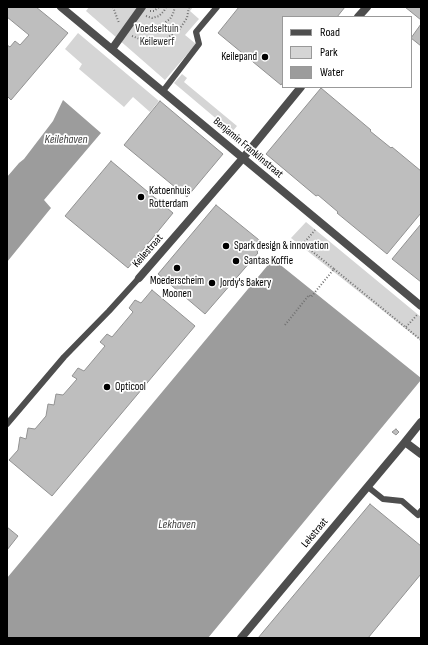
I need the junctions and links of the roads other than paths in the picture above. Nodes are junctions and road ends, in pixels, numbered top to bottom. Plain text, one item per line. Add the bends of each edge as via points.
1 (61, 7) edge
2 (217, 7) edge
3 (367, 7) edge
4 (141, 9) edge
5 (359, 16) edge
6 (112, 48) junction
7 (300, 88) edge
8 (163, 91) junction
9 (243, 158) junction
10 (139, 278) joint
11 (421, 306) edge
12 (421, 422) edge
13 (7, 424) edge
14 (405, 442) junction
15 (421, 454) edge
16 (368, 487) junction
17 (421, 511) edge
18 (241, 638) edge

1 - 6 street, Benjamin Franklinstraat
2 - 8 lane via 196,32 199,44
3 - 5 street
4 - 6 street
6 - 8 street, Benjamin Franklinstraat
7 - 9 street, Keilestraat
8 - 9 street, Benjamin Franklinstraat
9 - 10 street, Keilestraat
9 - 11 street, Benjamin Franklinstraat
10 - 13 lane, Keilestraat via 64,357
12 - 14 street, Lekstraat
14 - 15 street
14 - 16 street, Lekstraat
16 - 17 lane via 383,499 402,501 418,515
16 - 18 street, Lekstraat

